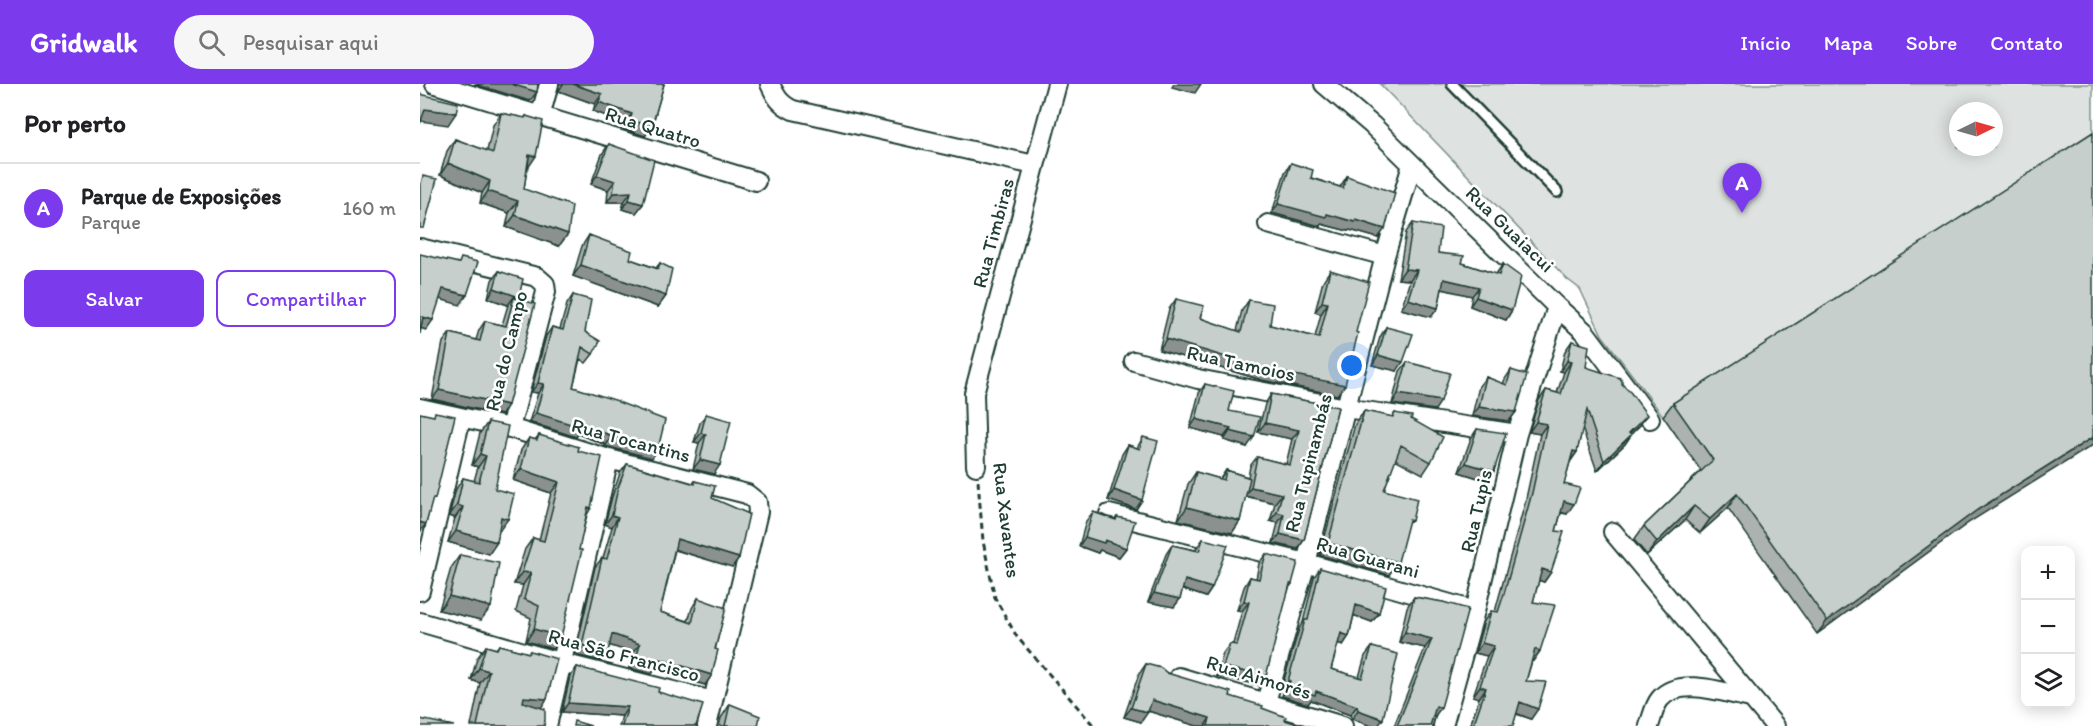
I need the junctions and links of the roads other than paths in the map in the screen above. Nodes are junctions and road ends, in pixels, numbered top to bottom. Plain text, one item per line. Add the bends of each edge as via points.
1 (435, 84) edge
2 (549, 84) edge
3 (770, 84) edge
4 (1057, 84) edge
5 (1324, 84) edge
6 (1452, 84) edge
7 (540, 117) junction
8 (1034, 165) junction
9 (1412, 165) junction
10 (756, 181) dead end
11 (1557, 192) dead end
12 (1268, 224) dead end
13 (420, 248) edge
14 (1384, 256) junction
15 (1557, 307) junction
16 (1134, 361) dead end
17 (974, 393) joint
18 (420, 408) edge
19 (1346, 408) junction
20 (461, 418) junction
21 (1650, 419) dead end
22 (510, 428) junction
23 (1517, 434) junction
24 (609, 459) junction
25 (976, 466) road end
26 (1109, 514) dead end
27 (1613, 532) dead end
28 (1306, 563) junction
29 (420, 591) edge
30 (1475, 610) junction
31 (420, 622) edge
32 (562, 663) junction
33 (1163, 672) edge
34 (1751, 698) junction
35 (713, 701) junction
36 (1266, 702) junction
37 (547, 726) edge
38 (707, 726) edge
39 (1343, 726) edge
40 (1443, 726) edge
41 (1649, 726) edge
42 (1775, 726) edge

1 - 7 street, Rua Quatro
2 - 7 street
3 - 8 street via 776,98 793,110
4 - 8 street, Rua Timbiras
5 - 9 street, Rua Guaiacui
6 - 11 lane
7 - 10 street, Rua Quatro
8 - 17 street, Rua Timbiras
9 - 14 street, Rua Tupinambás
9 - 15 street, Rua Guaiacui
12 - 14 street
13 - 22 street, Rua do Campo via 537,277 545,284
14 - 19 street, Rua Tupinambás
15 - 21 street, Rua Guaiacui via 1585,332
15 - 23 street, Rua Tupis
16 - 19 street, Rua Tamoios
17 - 25 street, Rua Xavantes
18 - 20 street, Rua Tocantins
19 - 23 street, Rua Tamoios
19 - 28 street, Rua Tupinambás
20 - 22 street, Rua Tocantins
20 - 29 street
22 - 24 street, Rua Tocantins
23 - 30 street, Rua Tupis
24 - 32 street
24 - 35 street, Rua Tocantins via 747,494 757,502 758,512
26 - 28 street, Rua Guarani
27 - 34 street
28 - 30 street, Rua Guarani
28 - 36 street, Rua Tupinambás
30 - 40 street, Rua Tupis
31 - 32 street, Rua São Francisco
32 - 35 street, Rua São Francisco
32 - 37 street
33 - 36 street, Rua Aimorés
34 - 41 street via 1690,687 1674,688 1659,700
34 - 42 street
35 - 38 street
36 - 39 street, Rua Aimorés

